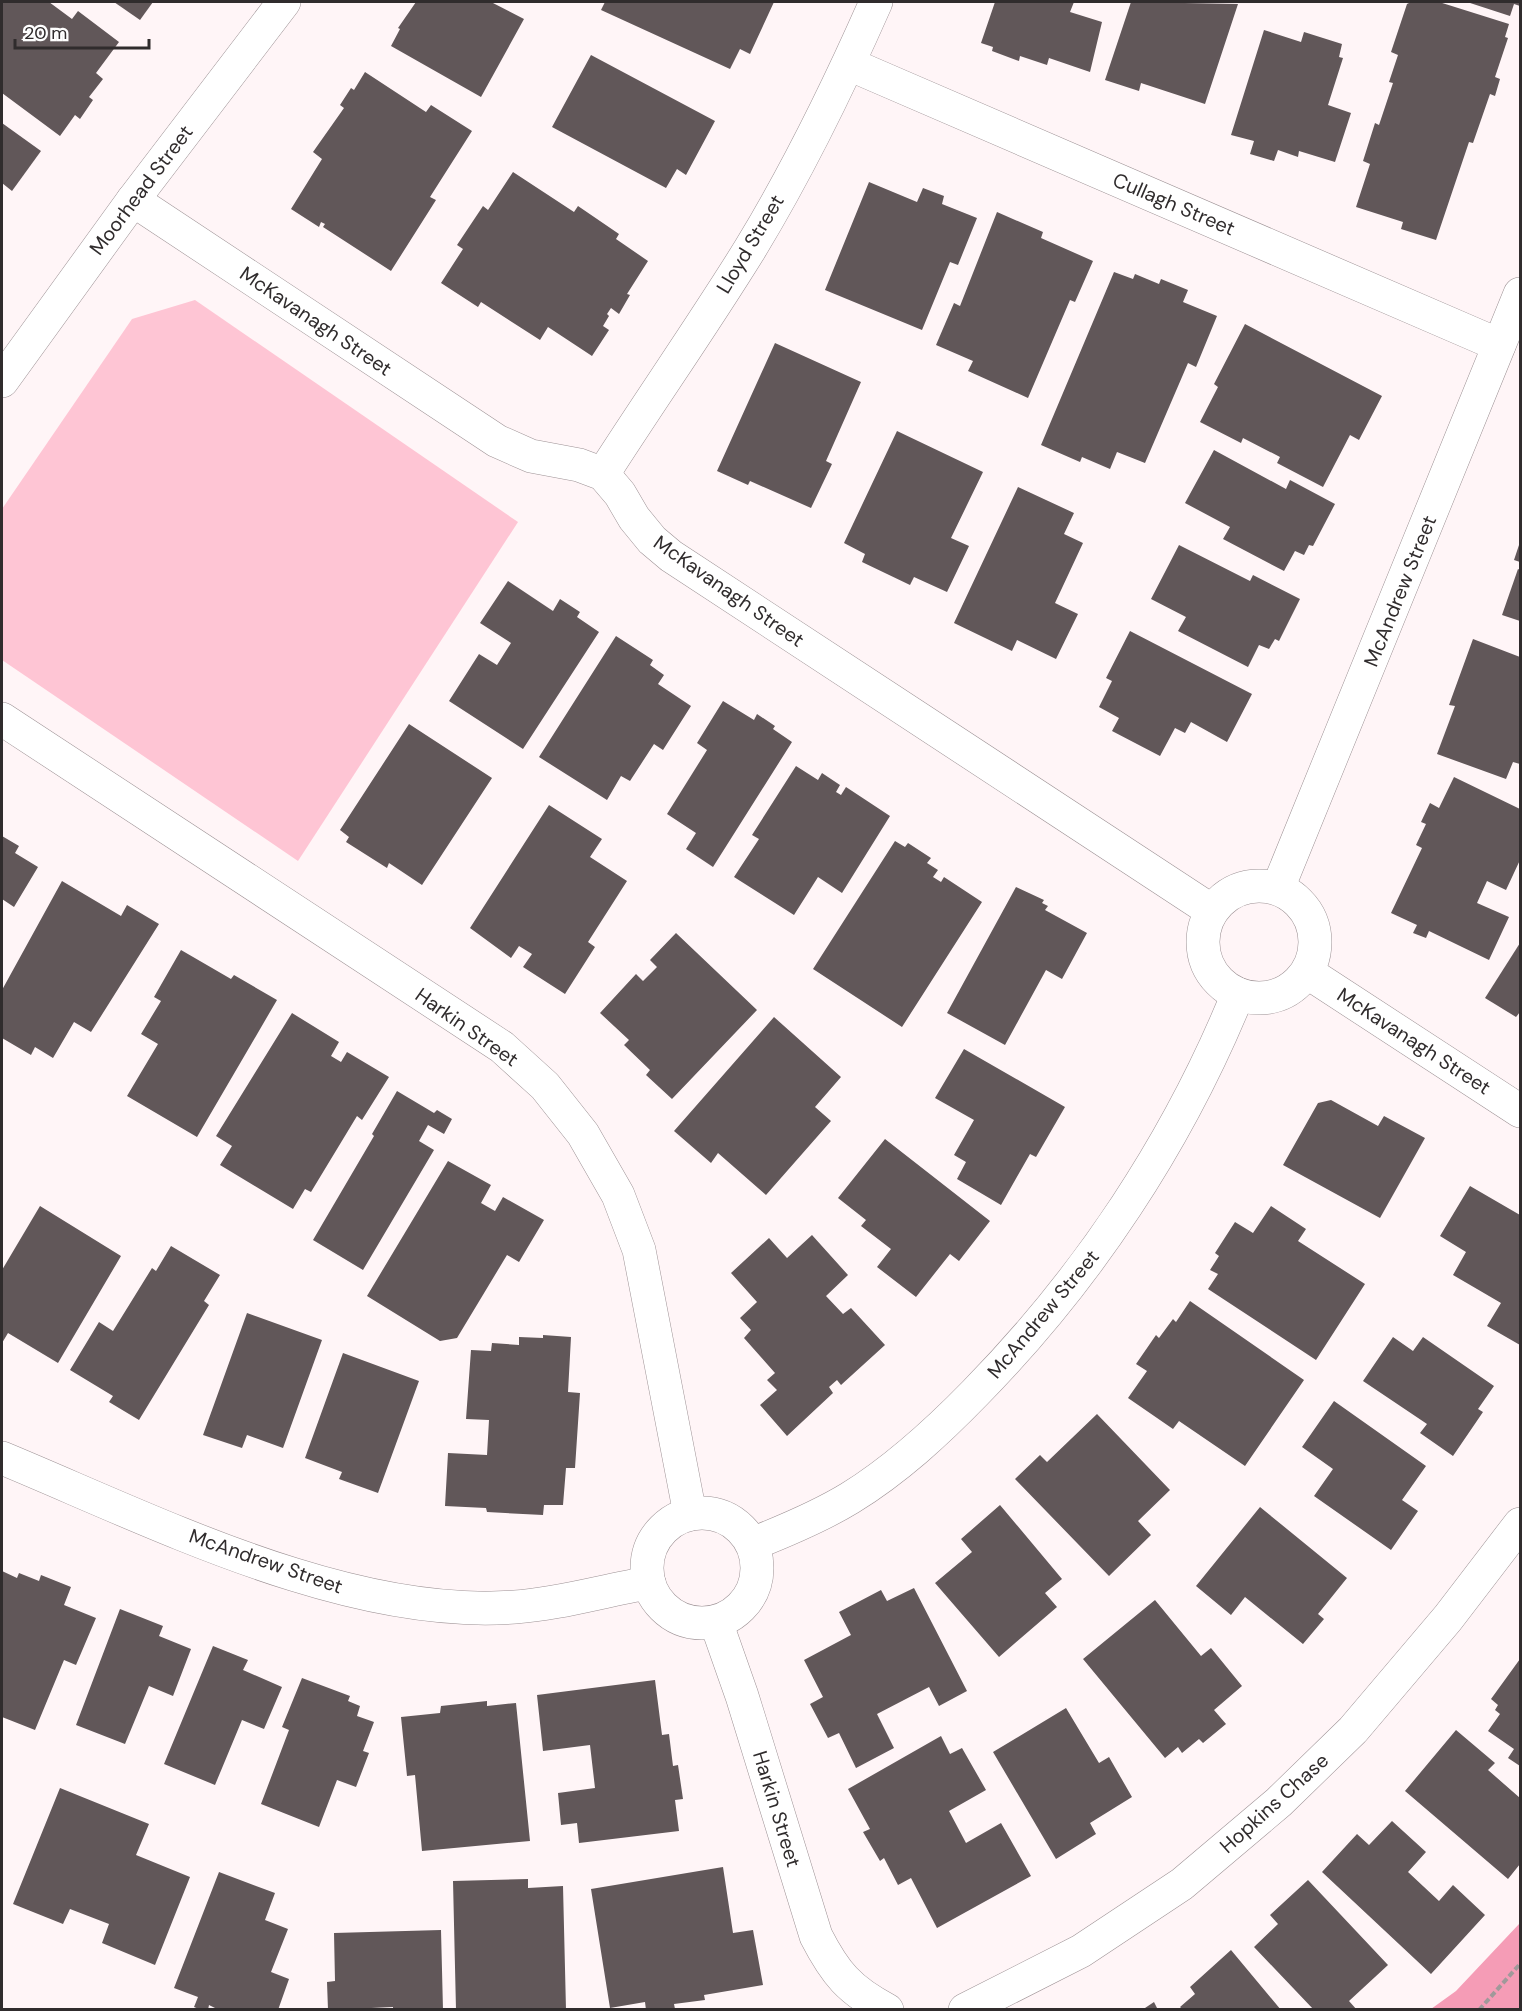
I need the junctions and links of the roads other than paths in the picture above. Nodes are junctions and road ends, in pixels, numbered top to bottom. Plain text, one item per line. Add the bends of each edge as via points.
1 (284, 2) edge
2 (876, 2) edge
3 (849, 64) junction
4 (133, 200) junction
5 (1521, 294) edge
6 (1499, 345) junction
7 (2, 381) edge
8 (603, 474) junction
9 (2, 719) edge
10 (1278, 888) junction
11 (1212, 911) junction
12 (1307, 972) junction
13 (1238, 994) junction
14 (1521, 1111) edge
15 (2, 1458) edge
16 (690, 1514) junction
17 (1521, 1524) edge
18 (752, 1544) junction
19 (649, 1583) junction
20 (716, 1622) junction
21 (846, 2000) edge
22 (887, 2010) edge
23 (965, 2010) edge

1 - 4 street, Moorhead Street
2 - 3 street, Lloyd Street
3 - 6 street, Cullagh Street
3 - 8 street, Lloyd Street via 750,249
4 - 7 street, Moorhead Street
4 - 8 street, McKavanagh Street via 497,441 531,456
5 - 6 street, McAndrew Street
6 - 10 street, McAndrew Street
8 - 11 street, McKavanagh Street via 652,540 671,556
9 - 16 street, Harkin Street via 502,1047 544,1086 584,1134 618,1195 639,1250
10 - 11 street via 1241,888 1224,897
10 - 12 street via 1305,908 1312,923 1316,939
11 - 13 street via 1205,926 1205,959 1223,985
12 - 13 street via 1294,987 1276,995 1257,999
12 - 14 street, McKavanagh Street
13 - 18 street, McAndrew Street via 1207,1065 1150,1168 1086,1267 1016,1352 930,1440 860,1491 801,1524
15 - 19 street, McAndrew Street via 212,1545 354,1592 436,1607 515,1608
16 - 18 street via 709,1513 727,1518
16 - 19 street via 660,1533 651,1548
17 - 23 street, Hopkins Chase via 1353,1730 1279,1803 1182,1884 1100,1939
18 - 20 street via 757,1560 752,1591 731,1616
19 - 20 street via 656,1599 682,1620
20 - 21 street, Harkin Street via 816,1936
21 - 22 street

